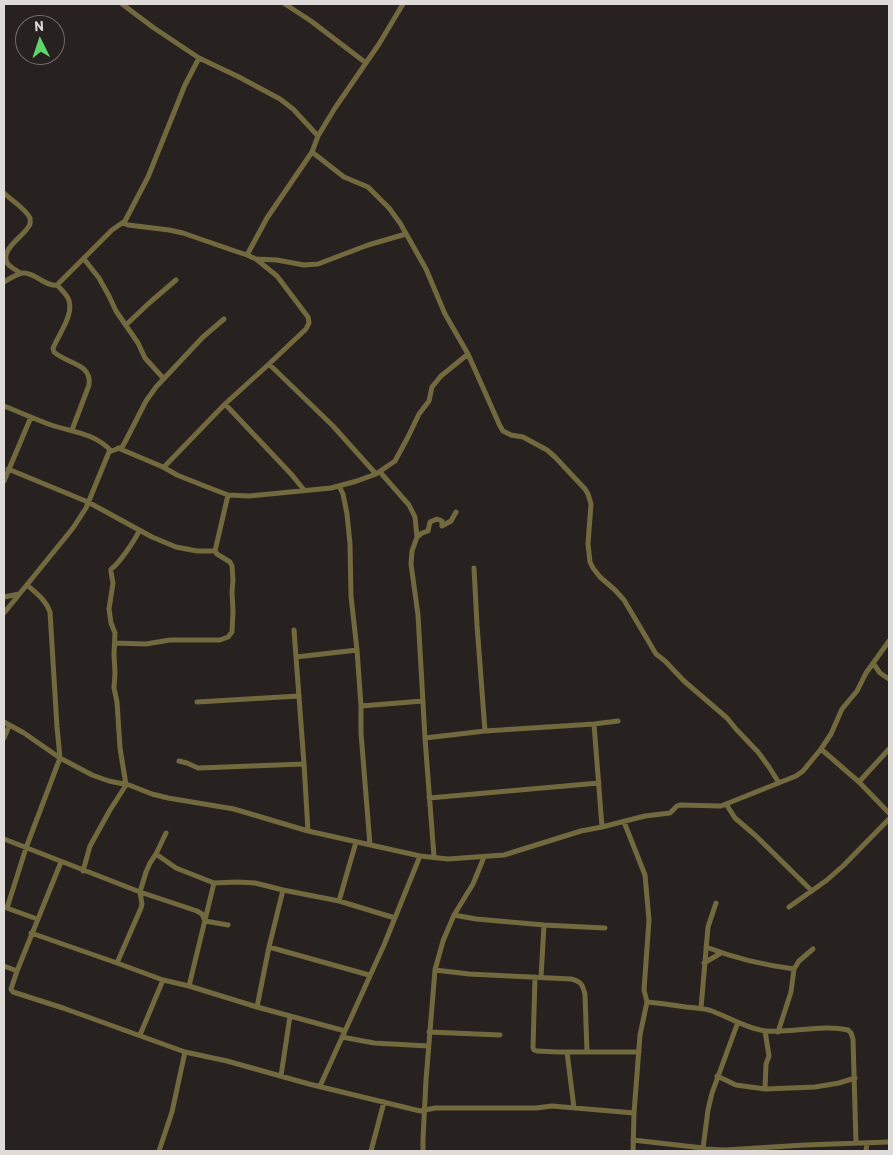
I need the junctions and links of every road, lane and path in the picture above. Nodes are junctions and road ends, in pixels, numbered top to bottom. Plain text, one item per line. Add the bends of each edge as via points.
1 (122, 4) edge
2 (285, 4) edge
3 (403, 4) edge
4 (199, 58) junction
5 (366, 63) junction
6 (318, 136) junction
7 (312, 152) junction
8 (4, 193) edge
9 (123, 223) junction
10 (406, 234) junction
11 (248, 255) junction
12 (84, 259) junction
13 (256, 259) junction
14 (20, 273) junction
15 (176, 280) dead end
16 (4, 282) edge
17 (58, 285) junction
18 (224, 319) dead end
19 (126, 325) junction
20 (468, 354) junction
21 (270, 364) junction
22 (164, 379) junction
23 (225, 404) junction
24 (4, 406) edge
25 (31, 417) junction
26 (72, 430) junction
27 (118, 448) junction
28 (111, 451) junction
29 (164, 467) junction
30 (8, 469) junction
31 (378, 473) junction
32 (4, 481) edge
33 (339, 486) junction
34 (304, 490) junction
35 (228, 494) junction
36 (88, 502) junction
37 (456, 512) dead end
38 (139, 531) junction
39 (417, 537) junction
40 (215, 550) junction
41 (474, 568) dead end
42 (27, 585) junction
43 (19, 594) junction
44 (4, 597) edge
45 (4, 613) edge
46 (294, 630) dead end
47 (889, 641) edge
48 (115, 643) junction
49 (357, 650) junction
50 (296, 657) junction
51 (873, 663) junction
52 (889, 679) edge
53 (299, 696) junction
54 (423, 701) junction
55 (196, 702) dead end
56 (361, 706) junction
57 (618, 721) dead end
58 (4, 722) edge
59 (594, 724) junction
60 (9, 726) junction
61 (486, 731) junction
62 (4, 738) edge
63 (425, 738) junction
64 (821, 749) junction
65 (889, 749) edge
66 (60, 758) junction
67 (179, 761) dead end
68 (304, 764) junction
69 (859, 782) junction
70 (599, 783) junction
71 (779, 783) junction
72 (126, 785) junction
73 (430, 798) junction
74 (726, 804) junction
75 (889, 813) edge
76 (889, 819) edge
77 (624, 822) junction
78 (602, 827) junction
79 (308, 831) junction
80 (166, 833) dead end
81 (4, 839) edge
82 (356, 842) junction
83 (370, 845) junction
84 (26, 848) junction
85 (156, 854) junction
86 (420, 856) junction
87 (434, 857) junction
88 (484, 857) junction
89 (61, 862) junction
90 (83, 871) junction
91 (214, 883) junction
92 (283, 890) junction
93 (812, 891) junction
94 (140, 892) junction
95 (339, 901) junction
96 (716, 903) dead end
97 (789, 907) dead end
98 (5, 908) edge
99 (454, 915) junction
100 (395, 918) junction
101 (37, 919) junction
102 (205, 921) junction
103 (228, 925) dead end
104 (544, 925) junction
105 (605, 928) dead end
106 (31, 933) junction
107 (269, 947) junction
108 (706, 947) junction
109 (813, 949) dead end
110 (721, 953) junction
111 (117, 963) junction
112 (704, 963) junction
113 (4, 966) edge
114 (794, 969) junction
115 (435, 970) junction
116 (17, 971) junction
117 (369, 975) junction
118 (538, 977) junction
119 (163, 980) junction
120 (188, 986) junction
121 (647, 1002) junction
122 (257, 1007) junction
123 (701, 1008) junction
124 (290, 1016) junction
125 (738, 1022) junction
126 (345, 1031) junction
127 (429, 1032) junction
128 (765, 1032) junction
129 (778, 1032) junction
130 (500, 1034) dead end
131 (140, 1036) junction
132 (342, 1037) junction
133 (428, 1046) junction
134 (185, 1052) junction
135 (567, 1052) junction
136 (587, 1052) junction
137 (639, 1052) junction
138 (281, 1076) junction
139 (717, 1076) junction
140 (855, 1078) junction
141 (320, 1086) junction
142 (765, 1089) junction
143 (384, 1102) junction
144 (574, 1108) junction
145 (424, 1110) junction
146 (634, 1113) junction
147 (633, 1140) junction
148 (867, 1142) junction
149 (889, 1142) edge
150 (856, 1143) junction
151 (804, 1148) edge
152 (702, 1150) edge
153 (737, 1150) edge
154 (159, 1151) edge
155 (371, 1151) edge
156 (423, 1151) edge
157 (633, 1151) edge
158 (866, 1151) edge

1 - 4 street
2 - 5 street
3 - 5 street
4 - 6 street via 280,99
4 - 9 street via 148,177
5 - 6 street
6 - 7 street
7 - 10 street via 344,177 368,187 389,208
7 - 11 street via 267,218
8 - 14 street via 30,218 29,227 17,238 5,258
9 - 11 street via 183,232
9 - 12 street
10 - 13 street via 318,264
10 - 20 street
11 - 13 street
12 - 17 street
12 - 19 street
13 - 21 street via 277,276 309,320 306,329
14 - 16 street
14 - 17 street
15 - 19 street
17 - 26 street via 67,296 69,308 54,352 86,370 90,379
18 - 22 street
19 - 22 street via 145,358
20 - 31 street via 432,387 429,401 418,414 395,461
20 - 71 street via 503,431 547,450 588,494 591,504 588,555 597,573 629,607 656,654 727,718 758,752
21 - 23 street
21 - 31 street
22 - 27 street via 146,401 124,444
23 - 29 street
23 - 34 street
24 - 25 street
25 - 26 street
25 - 30 street
26 - 28 street via 94,438
27 - 28 street
27 - 29 street
28 - 36 street
29 - 35 street
30 - 32 street
30 - 36 street
31 - 33 street
31 - 39 street via 413,510
33 - 34 street
33 - 49 street via 347,514
34 - 35 street via 249,496
35 - 40 street
36 - 38 street
36 - 42 street via 73,528
37 - 39 street via 451,521 442,526 442,521 430,522 428,531
38 - 40 street via 176,547
38 - 48 street via 110,572 113,583 109,612
39 - 54 street via 411,564 418,615
40 - 48 street via 232,566 232,632 228,637 146,644
41 - 61 street
42 - 43 street
42 - 66 street via 44,600 50,612
43 - 44 street
43 - 45 street
46 - 50 street
47 - 51 street
48 - 72 street via 114,688
49 - 50 street
49 - 56 street
50 - 53 street
51 - 52 street
51 - 64 street via 842,709
53 - 55 street
53 - 68 street
54 - 56 street
54 - 63 street
56 - 83 street
57 - 59 street
58 - 60 street
59 - 61 street
59 - 70 street
60 - 62 street
60 - 66 street
61 - 63 street
63 - 73 street
64 - 69 street
64 - 71 street via 803,771
65 - 69 street
66 - 72 street via 92,775
66 - 84 street
67 - 68 street via 198,768
68 - 79 street
69 - 75 street
70 - 73 street
70 - 78 street
71 - 74 street
72 - 79 street via 168,798 234,809
72 - 90 street via 90,846
73 - 87 street
74 - 77 street via 680,805 670,814
74 - 93 street via 735,818
76 - 93 street via 844,865
77 - 78 street
77 - 121 street via 645,875 649,920 644,990
78 - 88 street via 504,855
79 - 82 street
80 - 85 street
81 - 84 street
82 - 83 street
82 - 95 street
83 - 86 street
84 - 89 street
84 - 98 street
85 - 91 street via 176,868
85 - 94 street
86 - 87 street
86 - 100 street
87 - 88 street
88 - 99 street via 473,884
89 - 90 street
89 - 101 street
90 - 94 street
91 - 92 street via 255,883
91 - 102 street
92 - 95 street
92 - 107 street
93 - 97 street
94 - 102 street via 197,911
94 - 111 street via 141,908
95 - 100 street
96 - 108 street
98 - 101 street
99 - 104 street via 476,920
99 - 115 street
100 - 117 street
101 - 106 street
102 - 103 street
102 - 120 street
104 - 105 street
104 - 118 street
106 - 111 street
106 - 116 street
107 - 117 street
107 - 122 street
108 - 110 street
108 - 112 street
109 - 114 street
110 - 112 street
110 - 114 street
111 - 119 street
112 - 123 street
113 - 116 street
114 - 129 street via 791,992
115 - 118 street
115 - 127 street
116 - 131 street via 11,989 13,992
117 - 126 street
118 - 135 street via 532,1047 537,1051
118 - 136 street via 571,979 583,986
119 - 120 street
119 - 131 street
120 - 122 street
121 - 123 street
121 - 137 street
122 - 124 street
123 - 125 street
124 - 126 street
124 - 138 street
125 - 128 street
125 - 139 street
126 - 132 street
127 - 130 street
127 - 133 street
128 - 129 street
128 - 142 street via 769,1056
129 - 140 street via 848,1030 853,1039
131 - 134 street
132 - 133 street via 374,1043
132 - 141 street
133 - 145 street
134 - 138 street
134 - 154 street via 172,1112
135 - 136 street
135 - 144 street
136 - 137 street
137 - 146 street
138 - 141 street
139 - 142 street via 736,1085
139 - 152 street
140 - 142 street via 815,1087
140 - 150 street
141 - 143 street
143 - 145 street
143 - 155 street
144 - 145 street
144 - 146 street
145 - 156 street
146 - 147 street
147 - 152 street
147 - 157 street
148 - 149 street
148 - 150 street
148 - 158 street
150 - 151 street
151 - 153 street
152 - 153 street

